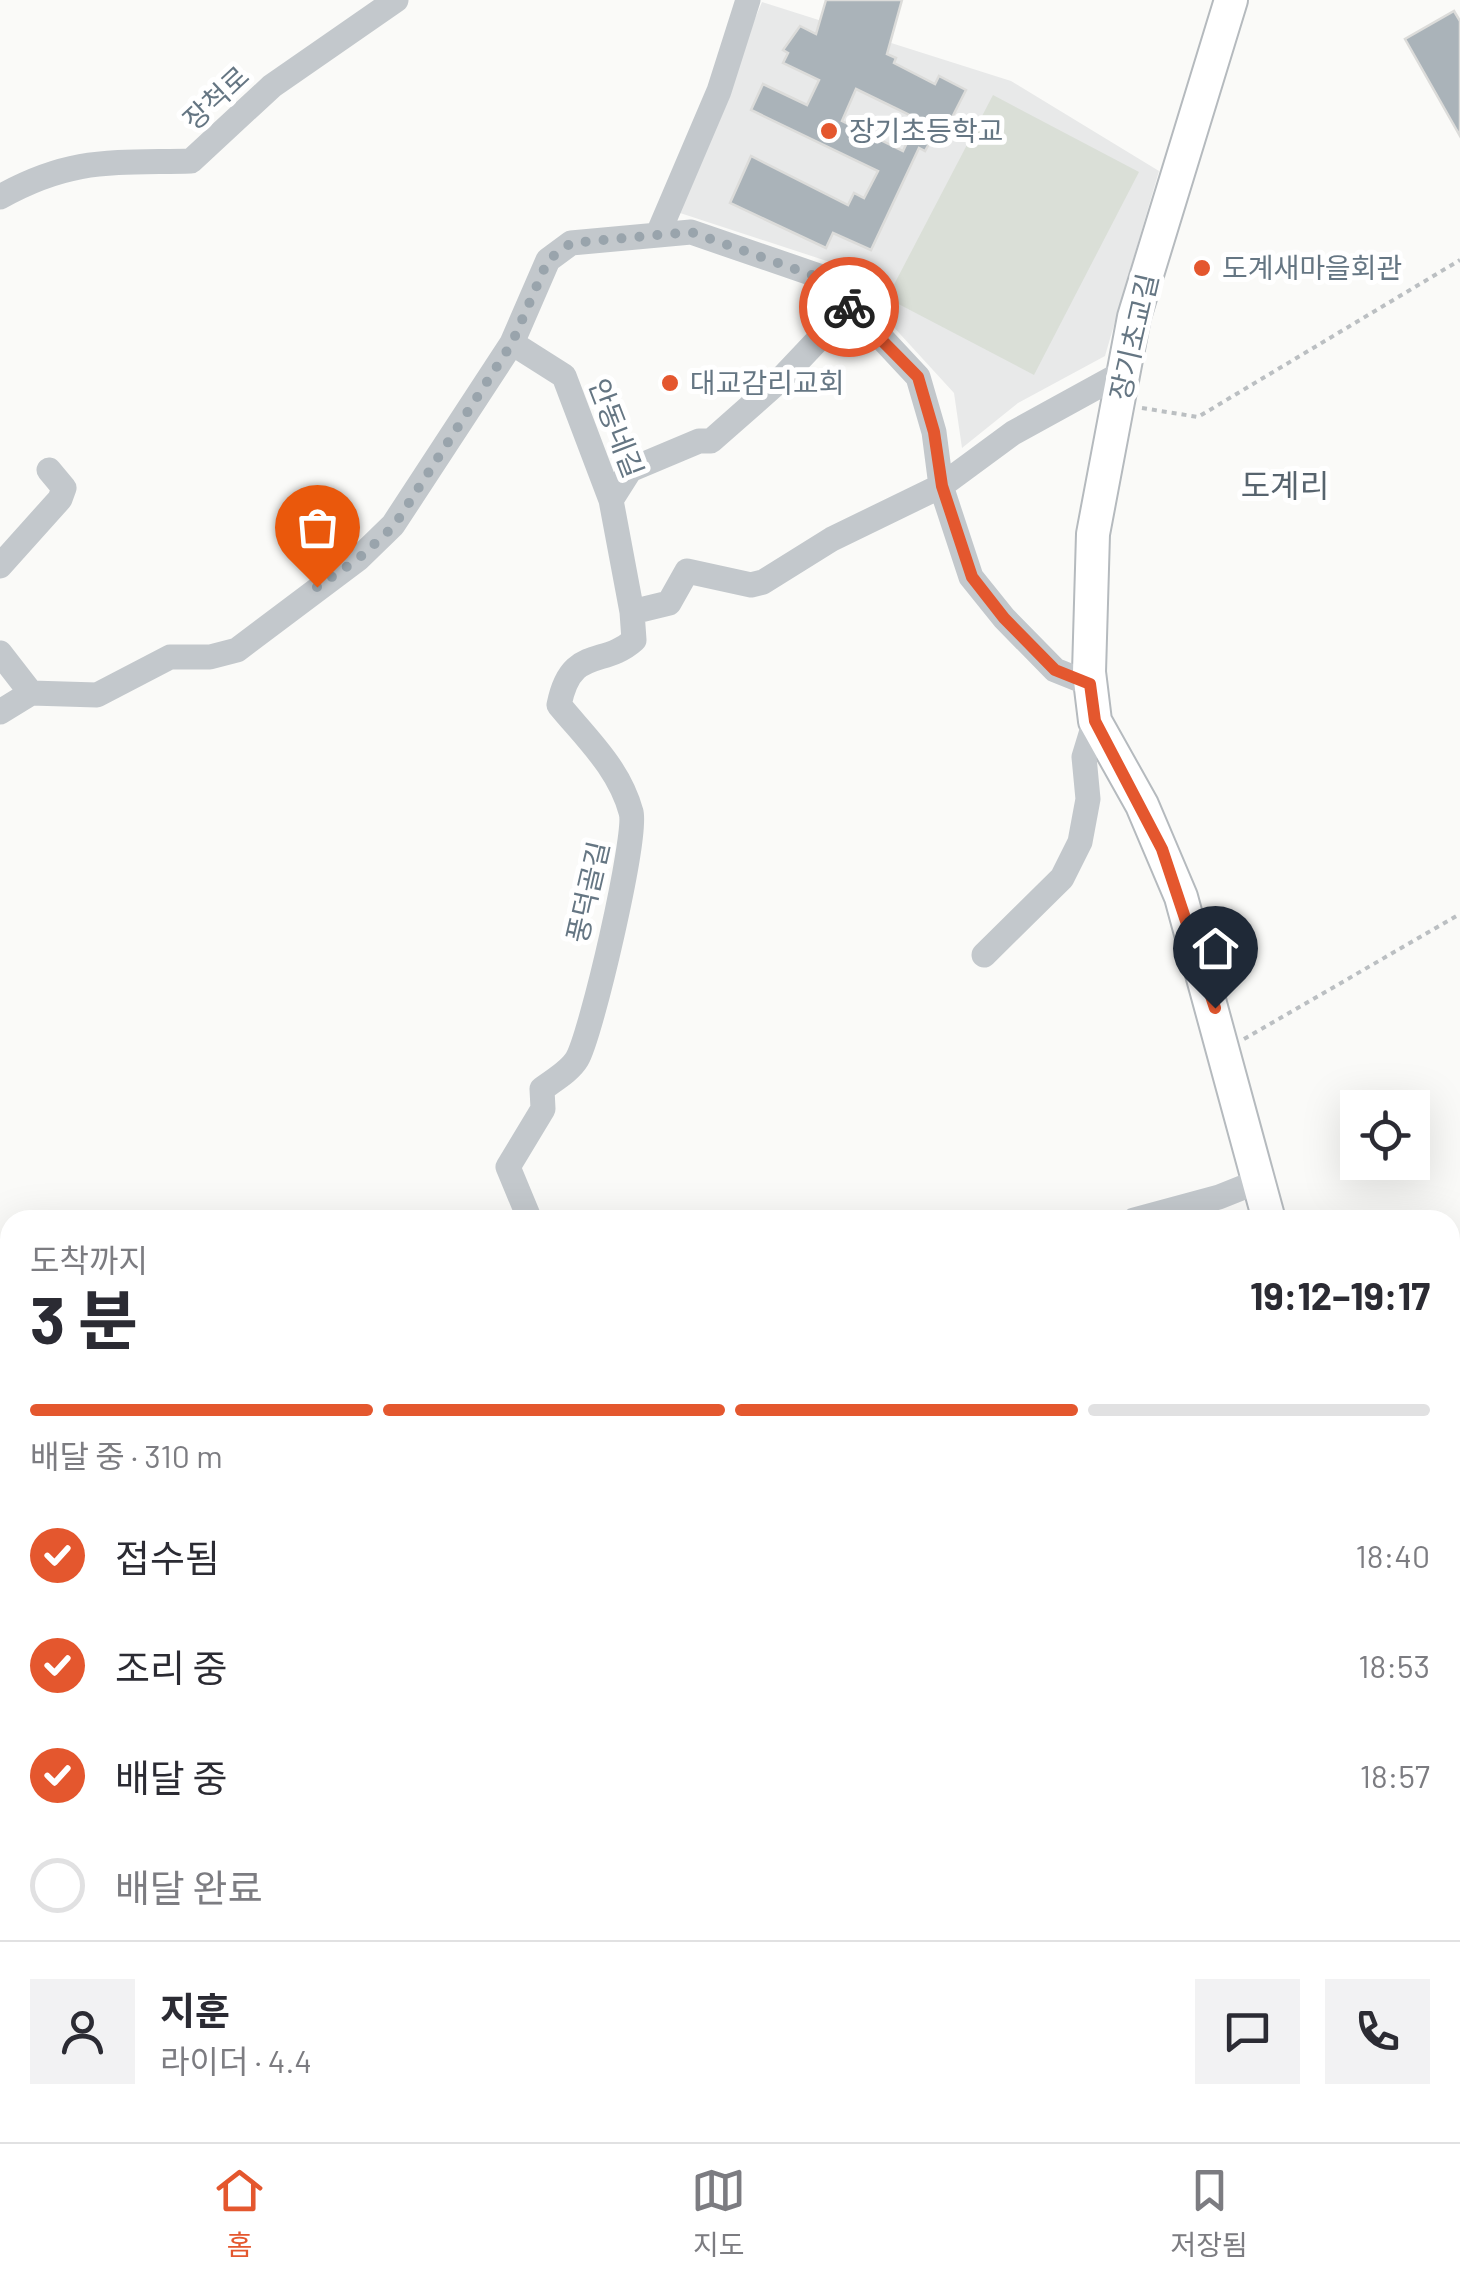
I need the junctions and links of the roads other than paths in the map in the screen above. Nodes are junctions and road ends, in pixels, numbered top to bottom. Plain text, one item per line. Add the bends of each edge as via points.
1 (396, 0) edge
2 (748, 0) edge
3 (1231, 0) edge
4 (0, 196) edge
5 (658, 234) junction
6 (848, 306) junction
7 (512, 343) junction
8 (1120, 388) junction
9 (49, 470) dead end
10 (942, 486) junction
11 (612, 500) junction
12 (0, 566) edge
13 (632, 612) junction
14 (0, 653) edge
15 (1090, 684) junction
16 (30, 693) junction
17 (0, 712) edge
18 (1095, 721) junction
19 (984, 956) dead end
20 (1259, 1181) junction
21 (526, 1210) edge
22 (1171, 1210) edge
23 (1266, 1210) edge

1 - 4 street, 장척로 via 272,86 192,161 73,166 45,172
2 - 5 street via 719,91
3 - 8 main road, 장기초교길 via 1134,317
5 - 6 street via 691,232 819,276
5 - 7 street via 571,243 560,250 548,260
6 - 10 street via 918,377
6 - 11 street, 안동네길 via 780,381 711,441 630,470
7 - 11 street, 안동네길 via 564,376
7 - 16 street via 394,526 238,650 170,657 98,694
8 - 10 street via 1013,434
8 - 15 main road, 장기초교길 via 1093,534
9 - 12 street via 64,488 60,499
10 - 13 street via 832,539 763,582 687,572 669,603
10 - 15 street via 972,577 1055,670
11 - 13 street, 안동네길
13 - 21 street, 풍덕골길 via 634,640 620,653 586,659 563,685 558,705 608,760 633,815 630,858 589,1035 575,1063 542,1089 543,1109 508,1167
14 - 16 street
15 - 18 main road, 장기초교길
16 - 17 street
18 - 19 street, 장기초교길 via 1084,757 1088,799 1080,842 1062,878
18 - 20 main road, 장기초교길 via 1182,896
20 - 22 street
20 - 23 main road, 장기초교길

